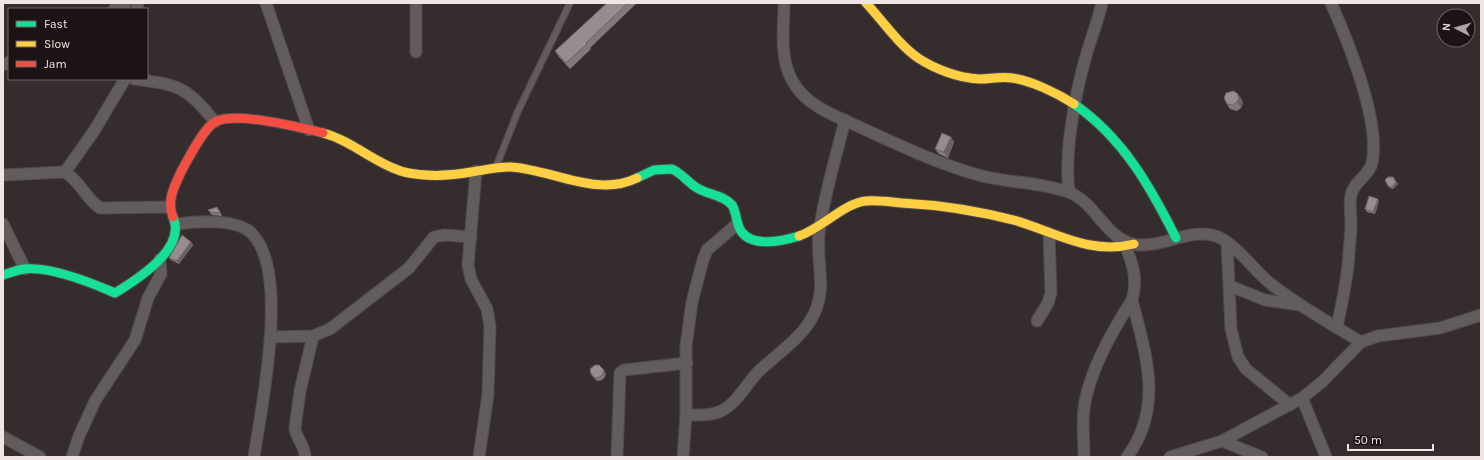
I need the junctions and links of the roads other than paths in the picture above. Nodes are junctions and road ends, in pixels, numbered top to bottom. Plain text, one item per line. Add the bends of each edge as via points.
1 (126, 3) edge
2 (416, 3) edge
3 (570, 3) edge
4 (784, 3) edge
5 (866, 3) edge
6 (1102, 3) edge
7 (1331, 3) edge
8 (268, 5) edge
9 (116, 8) edge
10 (416, 52) dead end
11 (124, 80) edge
12 (140, 80) edge
13 (1075, 103) junction
14 (845, 120) junction
15 (214, 122) junction
16 (309, 130) junction
17 (496, 167) junction
18 (476, 171) junction
19 (65, 172) junction
20 (3, 175) edge
21 (1069, 192) junction
22 (170, 207) junction
23 (3, 224) edge
24 (177, 224) junction
25 (736, 225) junction
26 (820, 226) junction
27 (1049, 233) junction
28 (471, 237) junction
29 (1176, 238) junction
30 (1227, 243) junction
31 (1130, 246) junction
32 (160, 259) junction
33 (25, 268) junction
34 (3, 275) edge
35 (1230, 286) junction
36 (1132, 300) junction
37 (1301, 305) junction
38 (1481, 315) edge
39 (1037, 321) dead end
40 (1337, 327) junction
41 (313, 336) junction
42 (271, 337) junction
43 (1361, 342) junction
44 (687, 363) junction
45 (1302, 398) junction
46 (1290, 405) junction
47 (686, 415) junction
48 (3, 437) edge
49 (1222, 441) junction
50 (40, 457) edge
51 (72, 457) edge
52 (254, 457) edge
53 (305, 457) edge
54 (479, 457) edge
55 (617, 457) edge
56 (683, 457) edge
57 (1084, 457) edge
58 (1127, 457) edge
59 (1170, 457) edge
60 (1262, 457) edge
61 (1326, 457) edge

1 - 9 street
2 - 10 street
3 - 17 lane via 518,111
4 - 14 street via 784,61 797,89 810,101
5 - 13 street via 909,49 930,64 970,78 1012,78
6 - 13 street
7 - 40 street via 1350,47 1363,90 1372,125 1374,154 1368,172 1355,185 1351,194 1350,253
8 - 16 street
11 - 19 street via 94,131
12 - 15 street via 177,86 197,102
13 - 21 street via 1068,175
13 - 29 street via 1119,142 1158,201
14 - 21 street via 952,167 984,176 1040,184
14 - 26 street
15 - 16 street via 238,117
15 - 22 street via 182,170
16 - 18 street via 334,136 394,168 415,174 434,176
17 - 18 street
17 - 25 street via 601,185 633,181 652,171 667,168 676,170 697,189 728,201 733,207
18 - 28 street
19 - 20 street
19 - 22 street via 72,176 100,208
21 - 31 street via 1088,205 1114,235
22 - 24 street
23 - 33 street
24 - 32 street via 174,238
24 - 42 street via 192,222 238,226 249,232 256,240 264,255 269,276
25 - 26 street via 742,234 762,242 795,237
25 - 44 street via 707,250 703,260 688,326
26 - 27 street via 852,205 873,201 953,208 993,215
26 - 47 street via 820,296 805,329 758,372 724,410 716,414
27 - 31 street via 1100,248
27 - 39 street via 1051,293
28 - 41 street via 434,237 409,268 330,329
28 - 54 street via 468,265 471,279 487,309 490,326 488,394
29 - 30 street via 1207,234
29 - 31 street
30 - 35 street
30 - 37 street via 1271,285
31 - 36 street via 1136,281
32 - 33 street via 115,293 83,279
32 - 51 street via 161,274 148,298 135,340 95,401 78,436
33 - 34 street
35 - 37 street via 1265,300
35 - 46 street via 1231,329 1238,357 1246,369
36 - 57 street via 1106,346 1088,391 1084,407
36 - 58 street via 1149,370 1149,391 1144,429
37 - 40 street
38 - 43 street via 1440,328 1378,336
40 - 43 street
41 - 42 street
41 - 53 street via 300,391 295,428 305,450
42 - 52 street
43 - 45 street via 1322,382
44 - 47 street
44 - 55 street via 624,370 620,373
45 - 46 street
45 - 61 street
46 - 49 street
47 - 56 street
48 - 50 street
49 - 59 street
49 - 60 street

